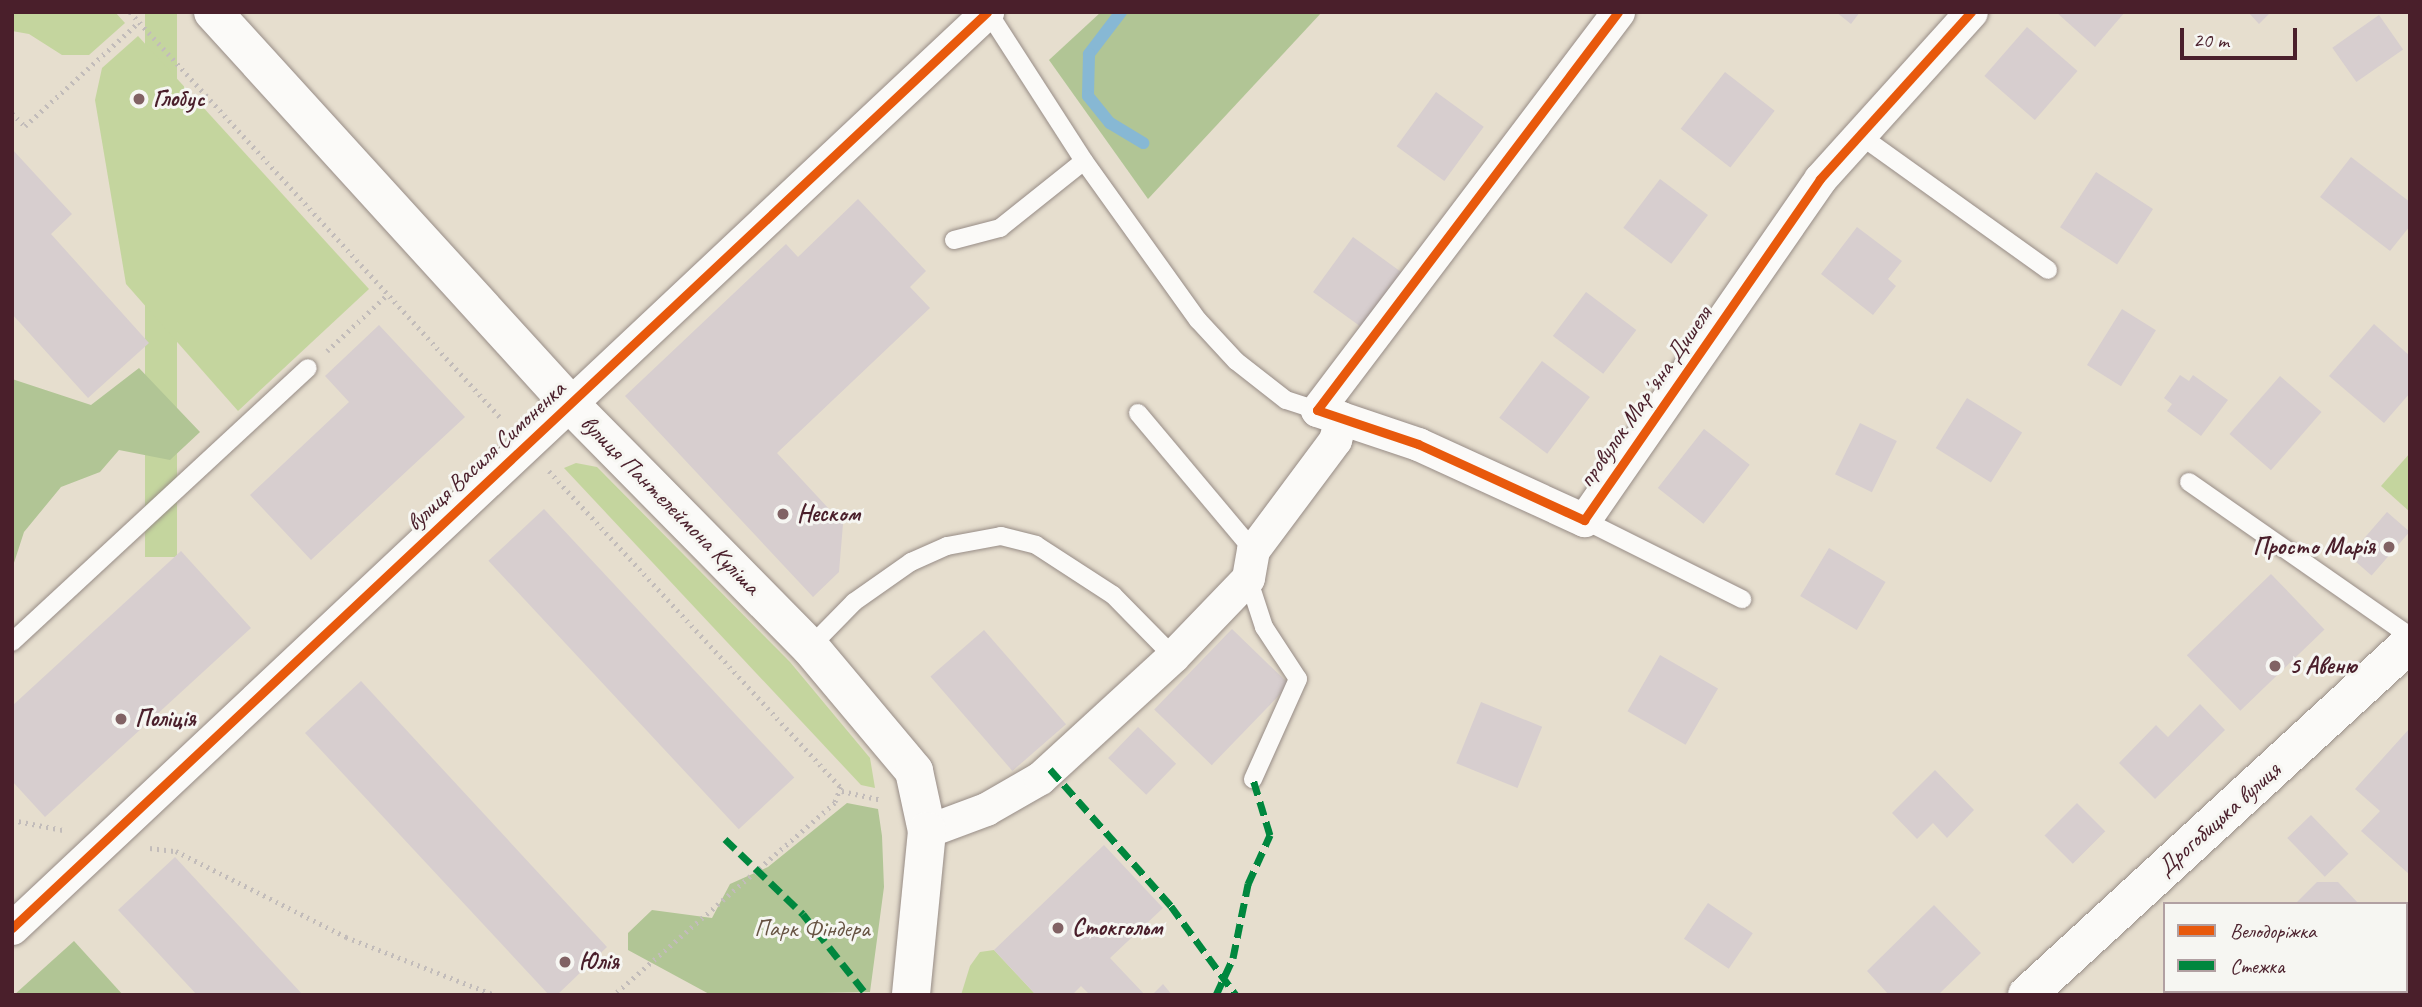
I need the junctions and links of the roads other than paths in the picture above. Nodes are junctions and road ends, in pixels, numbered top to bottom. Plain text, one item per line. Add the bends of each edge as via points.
1 (213, 12) edge
2 (987, 12) edge
3 (1618, 12) edge
4 (1971, 12) edge
5 (1861, 136) junction
6 (1084, 162) junction
7 (954, 240) dead end
8 (2048, 270) dead end
9 (308, 368) road end
10 (570, 404) junction
11 (1138, 413) dead end
12 (1329, 414) junction
13 (2189, 482) dead end
14 (1584, 520) junction
15 (1250, 564) junction
16 (1742, 599) dead end
17 (2410, 636) edge
18 (12, 642) edge
19 (2410, 643) edge
20 (810, 647) junction
21 (1173, 656) junction
22 (1253, 779) dead end
23 (928, 831) junction
24 (12, 928) edge
25 (911, 995) edge
26 (2027, 995) edge

1 - 10 street, вулиця Пантелеймона Куліша
2 - 6 lane
2 - 10 street, вулиця Василя Симоненка
3 - 12 street
4 - 5 street, провулок Марʼяна Дишеля
5 - 8 lane
5 - 14 street, провулок Марʼяна Дишеля via 1819,179
6 - 7 lane via 1000,228
6 - 12 lane via 1226,351 1286,400
9 - 18 lane
10 - 20 street, вулиця Пантелеймона Куліша
10 - 24 street, вулиця Василя Симоненка
11 - 15 lane
12 - 14 street, провулок Марʼяна Дишеля via 1418,444
12 - 15 street via 1335,440
13 - 17 lane
14 - 16 lane
15 - 21 street
15 - 22 lane via 1264,627 1298,678
19 - 26 street, Дрогобицька вулиця
20 - 21 lane via 853,602 911,562 947,546 1001,536 1029,541 1114,595
20 - 23 street, вулиця Пантелеймона Куліша via 914,771
21 - 23 street via 1040,778 986,809
23 - 25 street, вулиця Пантелеймона Куліша

